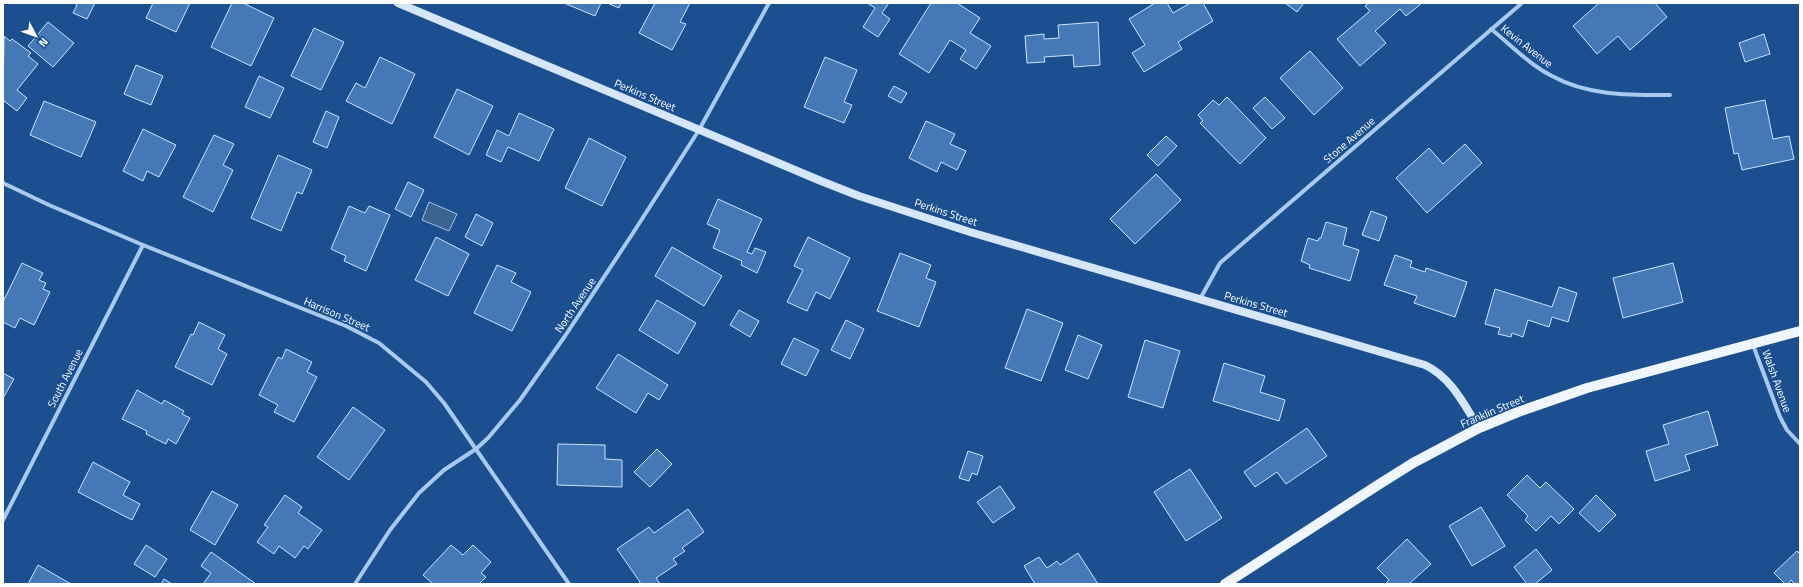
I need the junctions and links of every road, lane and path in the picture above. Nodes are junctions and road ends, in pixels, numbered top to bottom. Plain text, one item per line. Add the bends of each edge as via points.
1 (398, 3) edge
2 (769, 3) edge
3 (1522, 3) edge
4 (1492, 29) junction
5 (1670, 95) dead end
6 (699, 130) junction
7 (3, 183) edge
8 (144, 245) junction
9 (1200, 300) junction
10 (1800, 331) edge
11 (1752, 343) junction
12 (1479, 428) junction
13 (1800, 444) edge
14 (476, 449) junction
15 (3, 520) edge
16 (355, 584) edge
17 (569, 584) edge
18 (1225, 584) edge

1 - 6 street, Perkins Street
2 - 6 street, North Avenue
3 - 4 street, Stone Avenue
4 - 5 street, Kevin Avenue via 1552,77 1602,92
4 - 9 street, Stone Avenue via 1220,263
6 - 9 street, Perkins Street via 860,196 970,232
6 - 14 street, North Avenue via 542,369 499,426
7 - 8 street, Harrison Street
8 - 14 street, Harrison Street via 346,326 379,343 426,382
8 - 15 street, South Avenue
9 - 12 street, Perkins Street via 1425,366 1447,380
10 - 11 main road, Franklin Street
11 - 12 main road, Franklin Street via 1587,388
11 - 13 street, Walsh Avenue via 1780,417 1787,430
12 - 18 main road, Franklin Street via 1401,470
14 - 16 street, North Avenue via 444,470 418,493
14 - 17 street, Harrison Street

